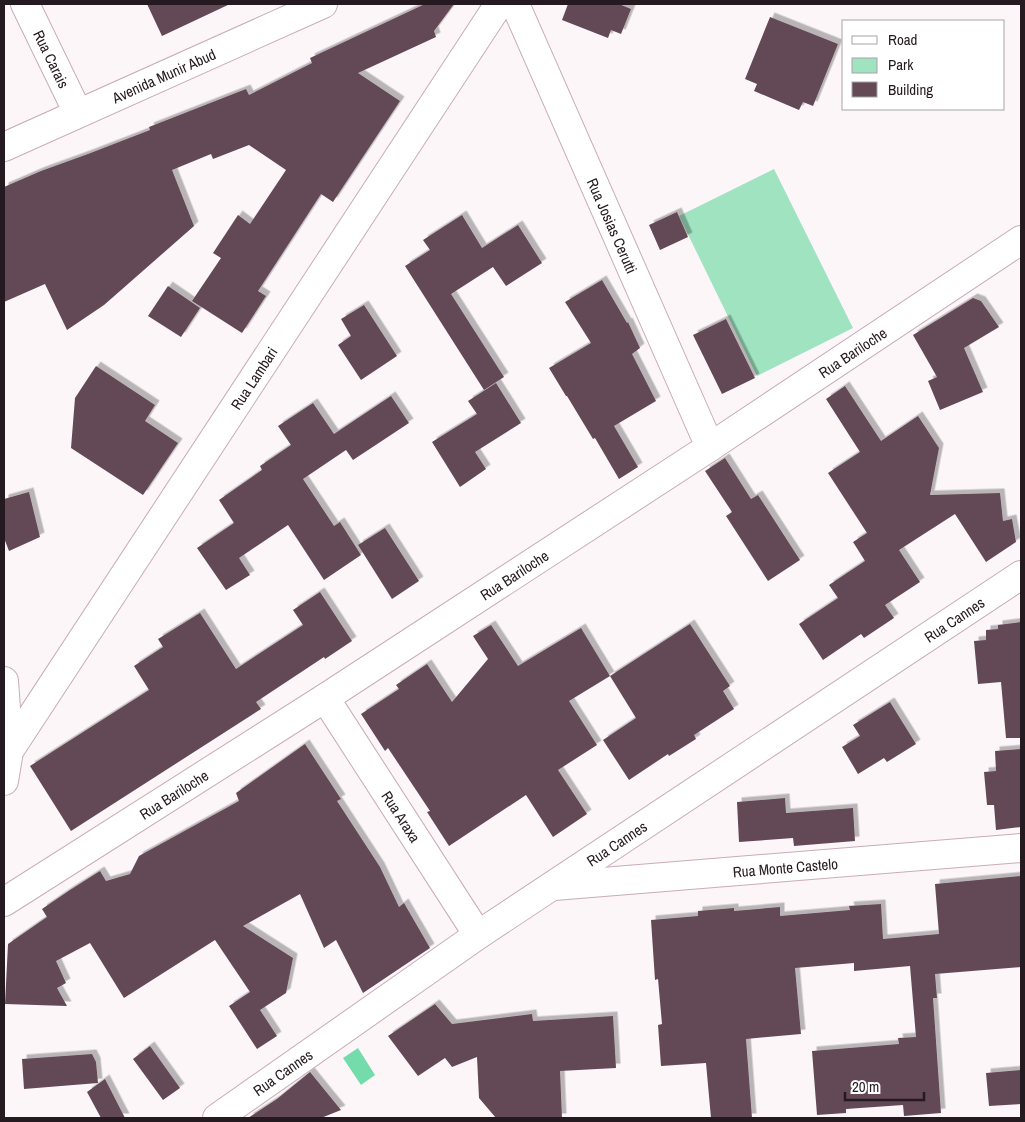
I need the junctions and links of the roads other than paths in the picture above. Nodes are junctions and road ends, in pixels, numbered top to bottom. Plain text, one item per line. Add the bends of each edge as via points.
1 (26, 4) edge
2 (323, 4) edge
3 (499, 4) edge
4 (515, 4) edge
5 (78, 113) junction
6 (4, 146) edge
7 (1021, 240) edge
8 (710, 447) junction
9 (1021, 575) edge
10 (4, 681) edge
11 (325, 698) junction
12 (9, 751) junction
13 (4, 781) edge
14 (1021, 848) edge
15 (551, 886) junction
16 (4, 902) edge
17 (478, 934) junction
18 (217, 1118) edge

1 - 5 street, Rua Carais
2 - 5 street, Avenida Munir Abud
3 - 12 street, Rua Lambari
4 - 8 street, Rua Josias Cerutti
5 - 6 street, Avenida Munir Abud
7 - 8 street, Rua Bariloche
8 - 11 street, Rua Bariloche
9 - 15 street, Rua Cannes
10 - 12 street
11 - 16 street, Rua Bariloche
11 - 17 street, Rua Araxa
12 - 13 street
14 - 15 street, Rua Monte Castelo
15 - 17 street, Rua Cannes
17 - 18 street, Rua Cannes

